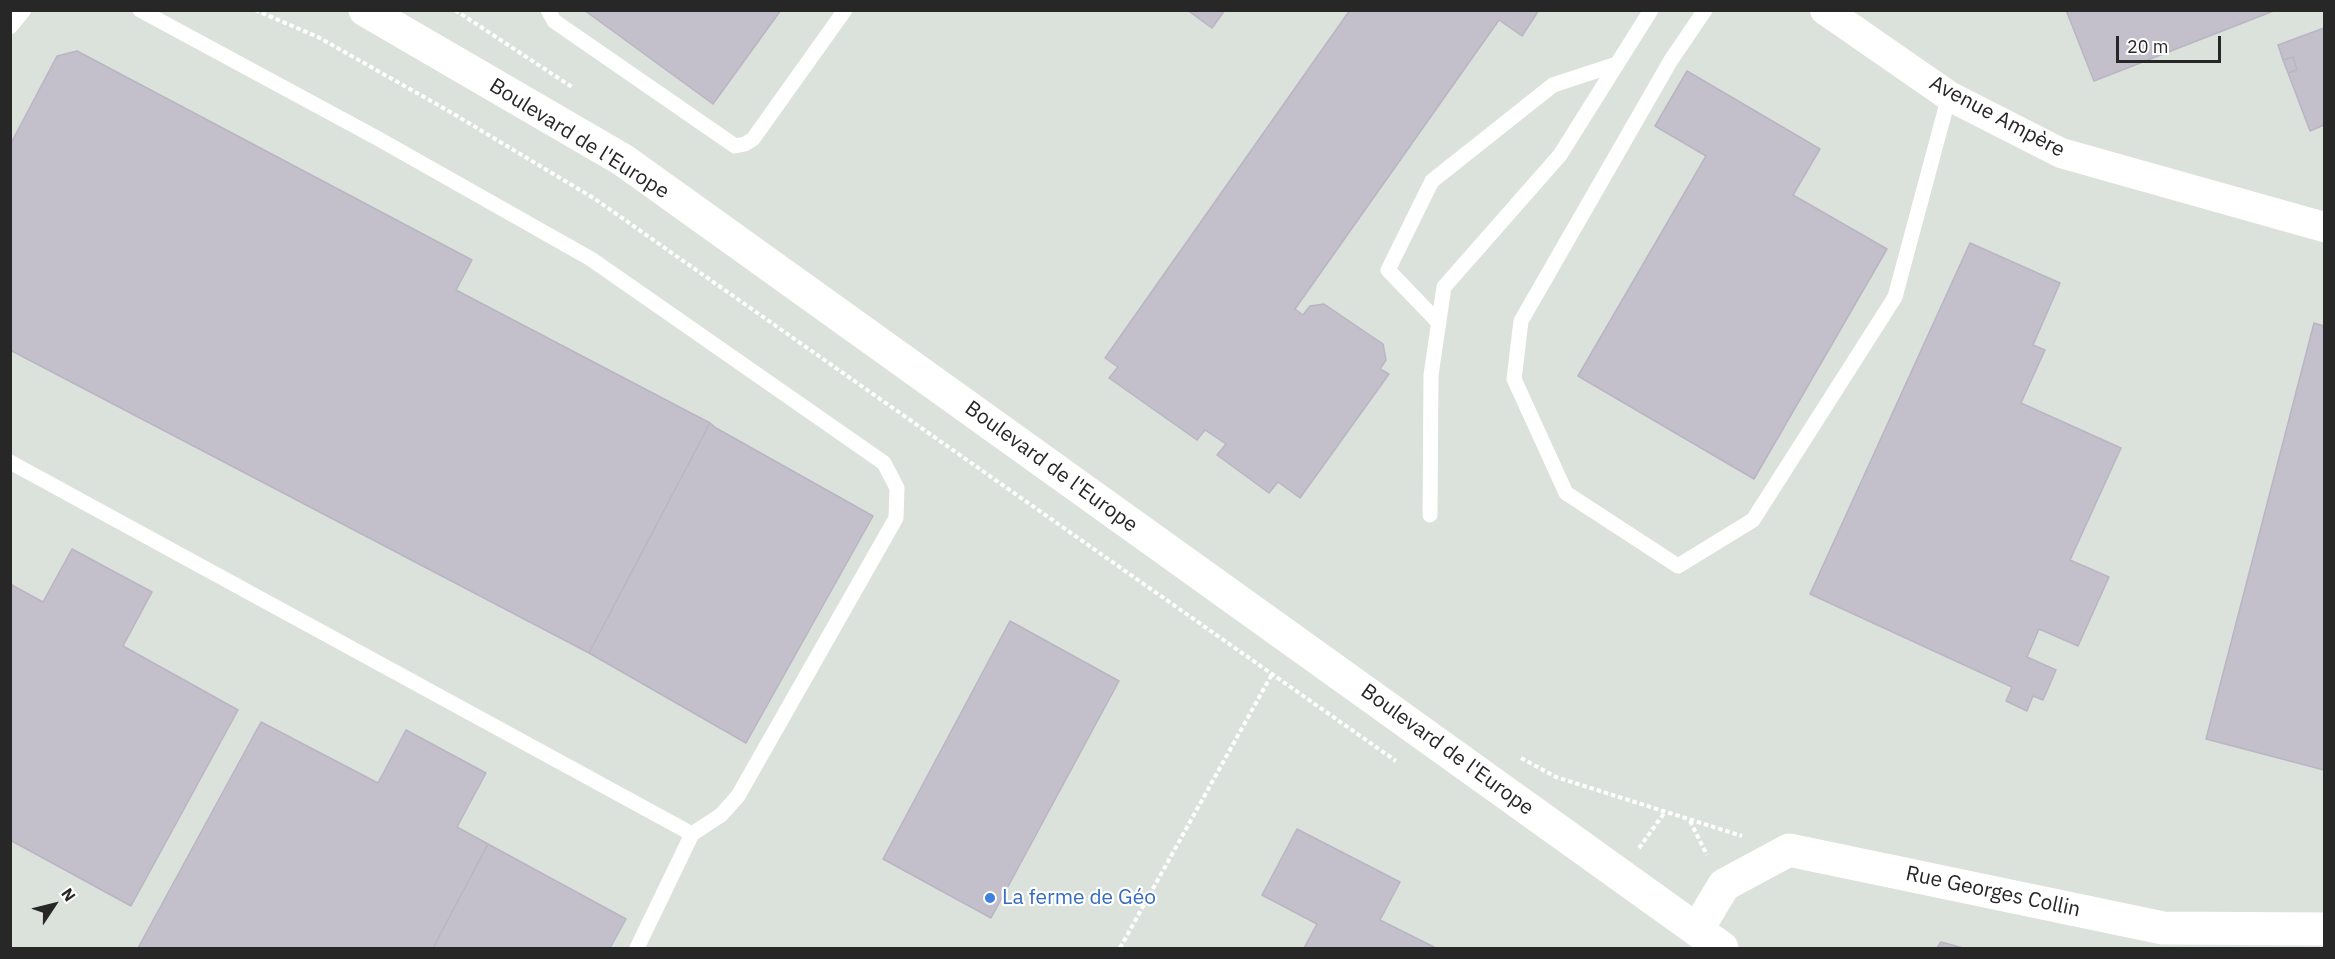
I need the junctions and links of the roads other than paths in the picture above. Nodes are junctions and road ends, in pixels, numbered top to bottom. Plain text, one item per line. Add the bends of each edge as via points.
1 (24, 10) edge
2 (140, 10) edge
3 (365, 10) edge
4 (548, 10) edge
5 (846, 10) edge
6 (1651, 10) edge
7 (1705, 10) edge
8 (1843, 16) edge
9 (10, 27) edge
10 (1617, 64) junction
11 (1949, 96) junction
12 (2325, 227) edge
13 (1439, 323) junction
14 (10, 462) edge
15 (1430, 515) dead end
16 (692, 834) junction
17 (2325, 929) edge
18 (1710, 939) edge
19 (637, 948) edge

1 - 9 lane
2 - 16 lane via 591,259 884,463 897,488 896,518 738,796 721,815
3 - 18 main road, Boulevard de l'Europe via 623,160
4 - 5 lane via 554,21 735,146 753,139
6 - 10 lane
7 - 11 lane via 1671,60 1521,321 1514,379 1566,493 1678,567 1753,520 1895,297
8 - 11 street, Avenue Ampère
10 - 13 lane via 1560,154 1444,287
10 - 13 lane via 1553,85 1432,181 1388,270
11 - 12 street, Avenue Ampère via 2061,153
13 - 15 lane via 1431,375
14 - 16 lane
16 - 19 lane
17 - 18 main road, Rue Georges Collin via 2163,928 1789,850 1724,885

